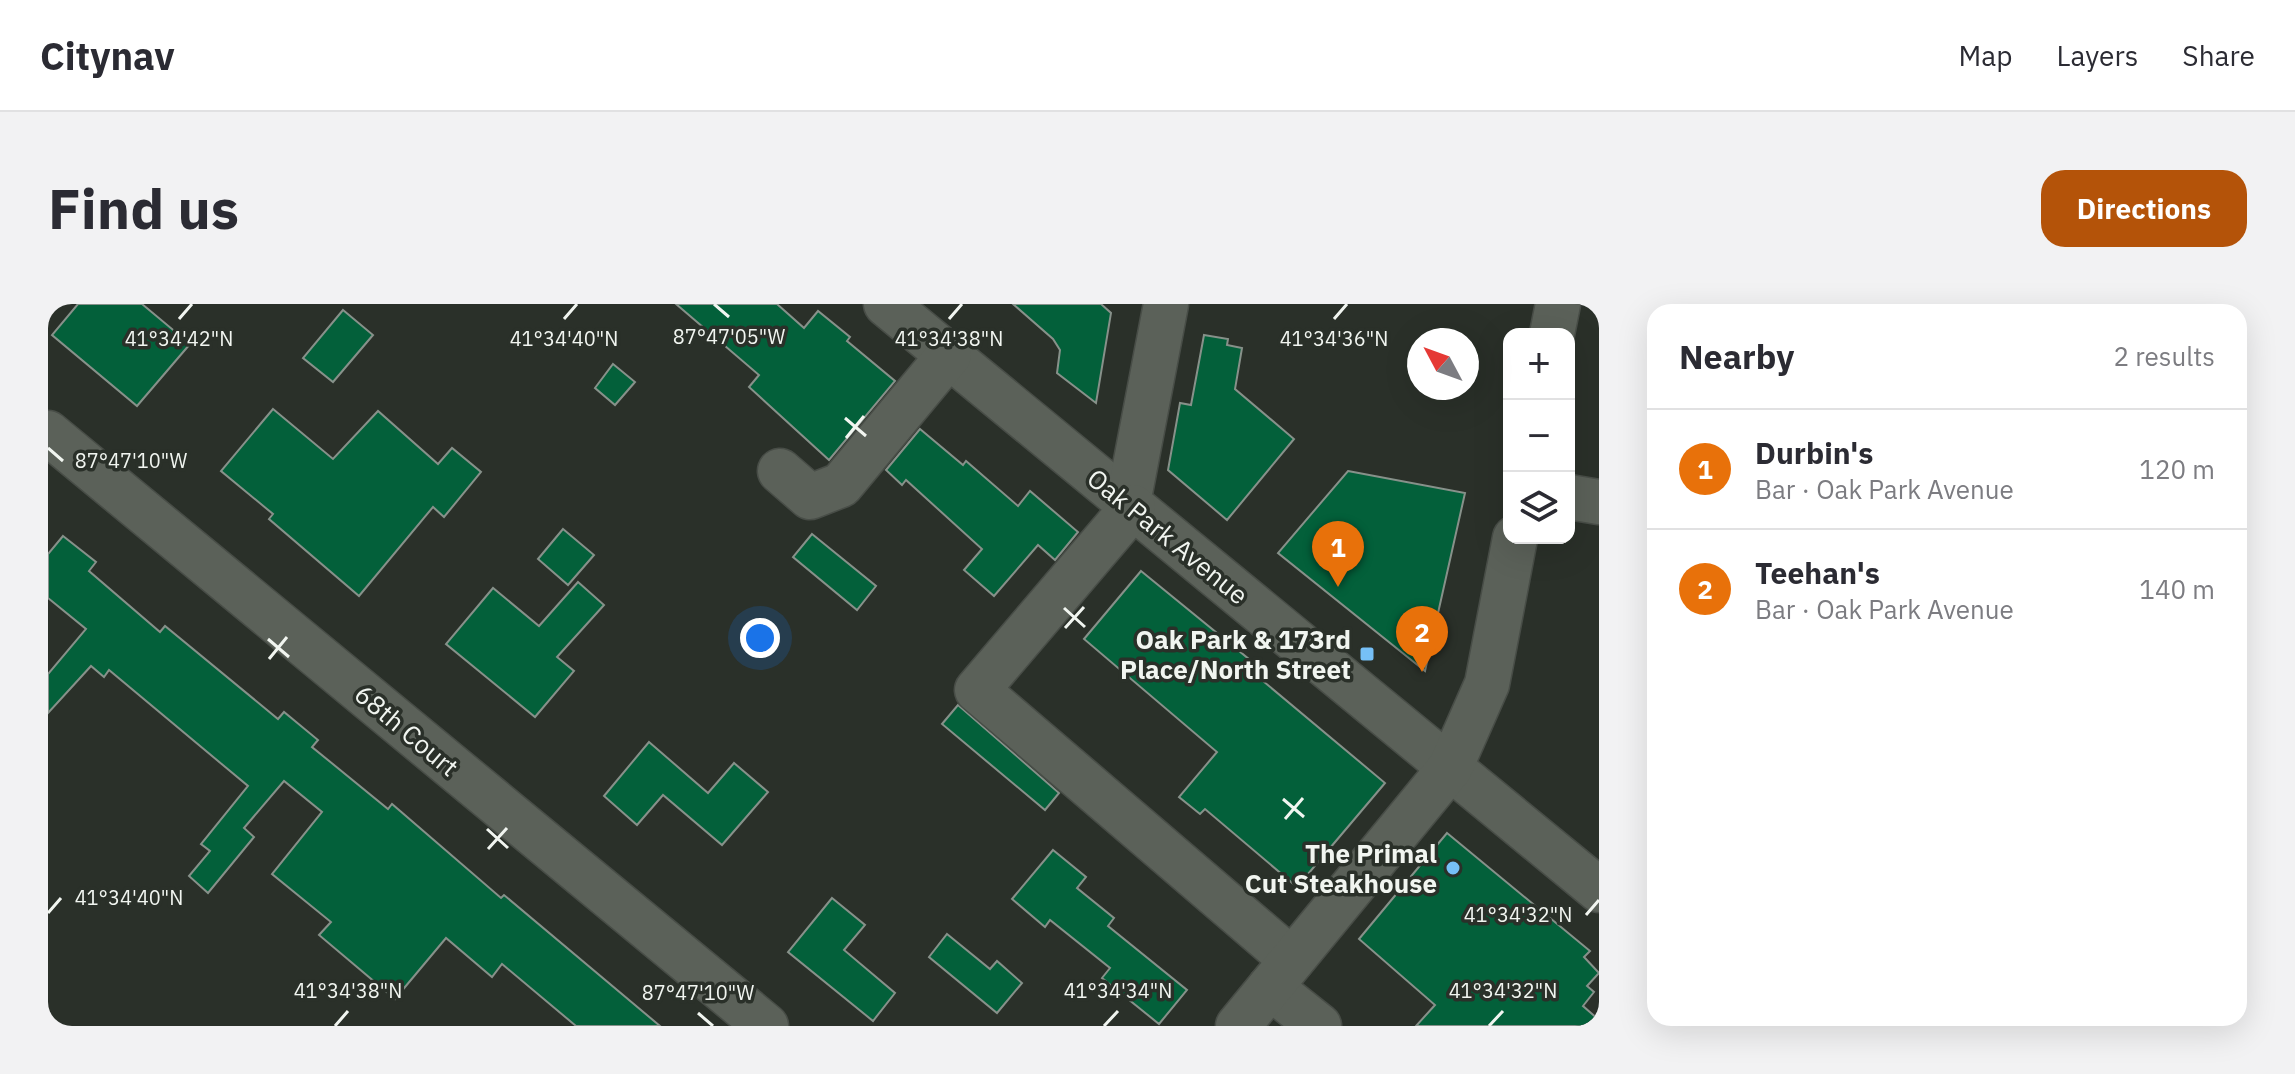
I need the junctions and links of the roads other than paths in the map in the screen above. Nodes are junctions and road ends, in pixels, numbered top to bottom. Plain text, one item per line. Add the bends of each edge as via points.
1 (886, 304) edge
2 (1166, 304) edge
3 (1558, 304) edge
4 (1553, 328) edge
5 (949, 355) junction
6 (48, 433) edge
7 (780, 471) dead end
8 (1575, 498) edge
9 (1599, 502) edge
10 (1131, 505) junction
11 (1514, 544) edge
12 (1450, 768) junction
13 (1599, 890) edge
14 (1281, 974) junction
15 (766, 1026) edge
16 (1238, 1026) edge
17 (1319, 1026) edge

1 - 5 street, Oak Park Avenue
2 - 10 street
3 - 4 street
5 - 7 street via 841,485 810,497
5 - 10 street, Oak Park Avenue
6 - 15 street, 68th Court
8 - 9 street
10 - 12 street, Oak Park Avenue
10 - 14 street via 977,690
11 - 12 street via 1487,684
12 - 13 street, Oak Park Avenue
12 - 14 street
14 - 16 street
14 - 17 street

